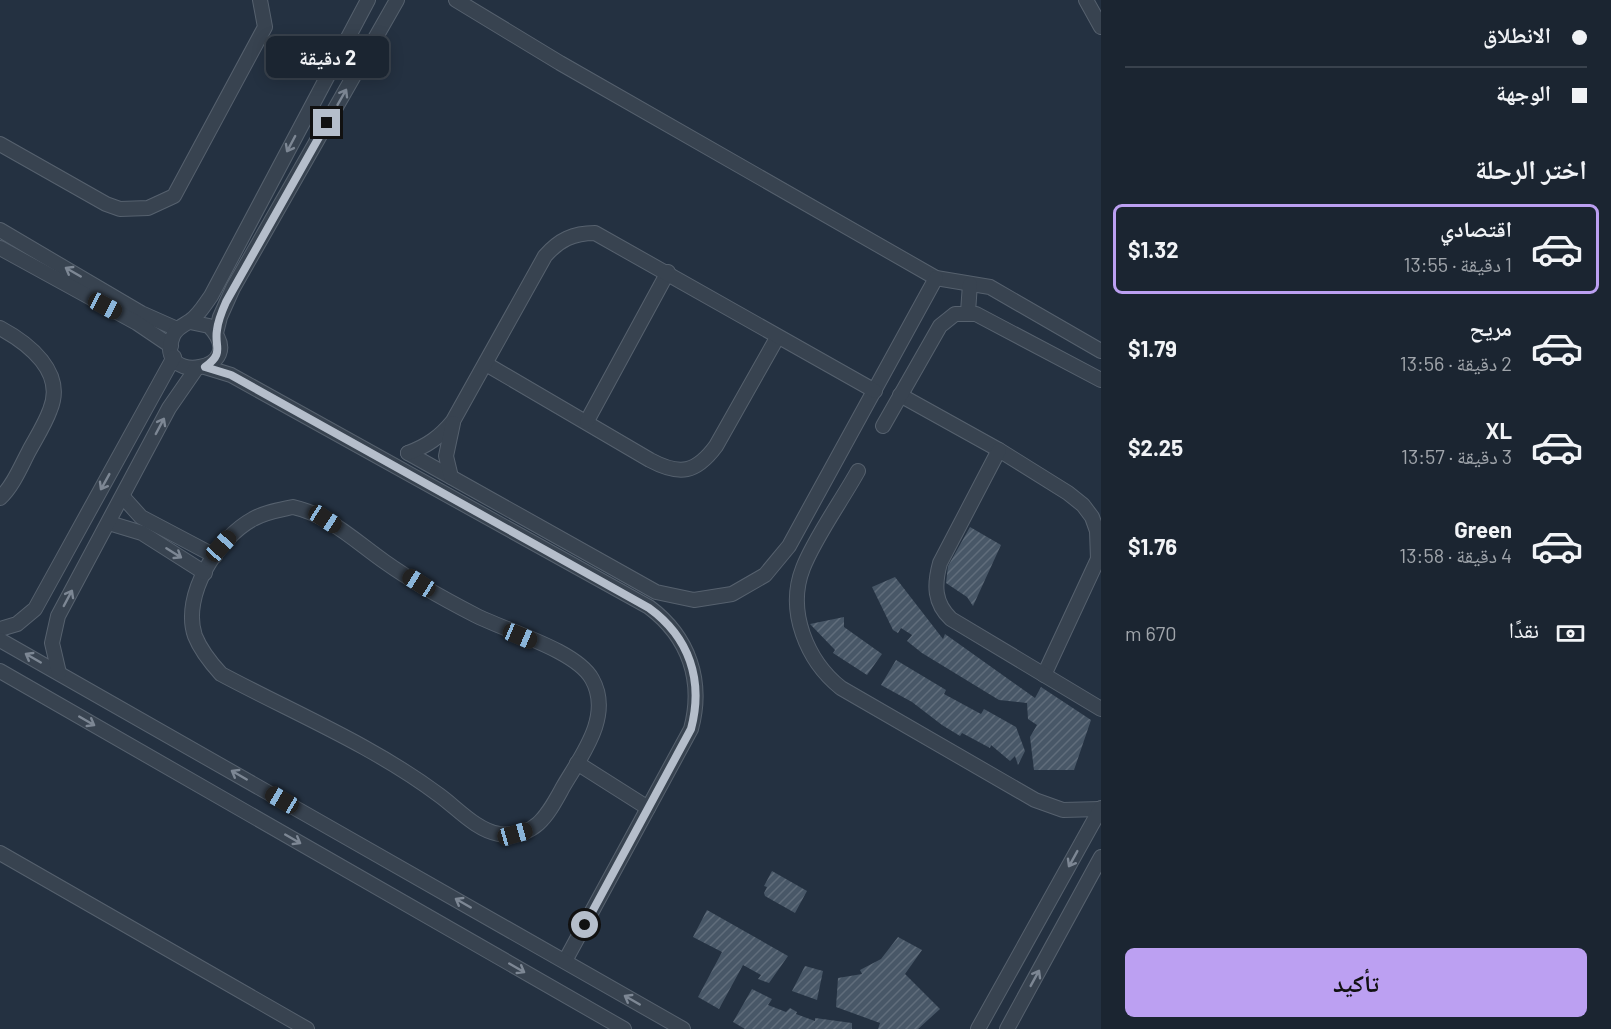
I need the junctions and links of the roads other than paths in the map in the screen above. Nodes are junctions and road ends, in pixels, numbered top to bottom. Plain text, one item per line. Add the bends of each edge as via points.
1 (260, 0) edge
2 (368, 0) edge
3 (396, 0) edge
4 (456, 0) edge
5 (1086, 0) edge
6 (1101, 27) edge
7 (0, 144) edge
8 (0, 230) edge
9 (0, 248) edge
10 (668, 272) junction
11 (936, 278) junction
12 (969, 284) junction
13 (128, 312) junction
14 (968, 312) junction
15 (184, 325) junction
16 (0, 328) edge
17 (216, 333) junction
18 (777, 338) junction
19 (1101, 351) edge
20 (172, 352) junction
21 (486, 364) junction
22 (200, 368) junction
23 (1101, 380) edge
24 (875, 391) junction
25 (900, 396) junction
26 (453, 421) junction
27 (588, 421) junction
28 (883, 426) dead end
29 (999, 450) junction
30 (858, 471) dead end
31 (451, 477) junction
32 (123, 497) junction
33 (0, 498) edge
34 (109, 523) junction
35 (215, 556) junction
36 (205, 573) junction
37 (0, 629) edge
38 (0, 640) edge
39 (0, 671) edge
40 (59, 673) junction
41 (1044, 675) junction
42 (1101, 709) edge
43 (577, 763) junction
44 (648, 808) junction
45 (1101, 808) edge
46 (0, 853) edge
47 (1101, 857) edge
48 (565, 961) junction
49 (998, 993) junction
50 (1020, 1005) junction
51 (307, 1029) edge
52 (624, 1029) edge
53 (683, 1029) edge
54 (978, 1029) edge
55 (1007, 1029) edge

1 - 7 street via 265,27 174,196 162,203 134,210 106,204
2 -> 15 street via 211,296
17 -> 3 street via 233,288
4 - 11 street
5 - 6 street
13 -> 8 street
9 - 13 street
10 - 18 street
10 - 21 street via 595,233 566,237 545,256
10 - 27 street
11 - 12 street
11 - 24 street
12 - 14 street
12 - 19 street via 990,287
13 - 15 street
13 - 20 street
14 - 23 street
14 - 25 street via 944,321
15 - 17 street via 200,322
15 - 20 street
16 - 33 street via 29,345 41,358 49,373 52,408
17 - 22 street via 218,352 213,361
18 - 24 street
18 - 27 street via 716,446 704,462 686,470 667,469
20 - 22 street via 180,364
20 -> 37 street via 35,609 17,624
21 - 26 street
21 - 27 street
32 -> 22 street via 169,408
22 - 44 street via 231,375 253,387 649,608 668,624 693,667 696,704 691,729
24 - 31 street via 789,546 765,575 732,594 694,600 657,592
25 - 28 street
25 - 29 street
26 - 31 street via 446,456
26 - 31 street via 426,446 408,453
29 - 41 street via 1076,498 1092,517 1097,531 1098,559 1092,576
29 - 41 street via 940,563 936,578 938,601 951,619
30 - 45 street via 803,568 797,591 803,635 824,674 841,688 1035,800 1063,810
32 - 34 street
32 - 35 street via 141,517
34 -> 36 street via 142,533
40 -> 34 street via 53,653 55,625
35 - 36 street
35 - 43 street via 235,531 253,519 292,507 313,511 435,593 564,654 580,664 593,680 599,698 599,718
36 - 43 street via 192,610 195,634 204,656 221,674 404,771 483,828 499,834 531,829 544,820
40 -> 38 street
39 -> 52 street
48 -> 40 street
41 - 42 street
43 - 44 street
44 - 48 street
45 -> 49 street
46 - 51 street
50 -> 47 street
53 -> 48 street
49 - 50 street
49 - 54 street
50 - 55 street

